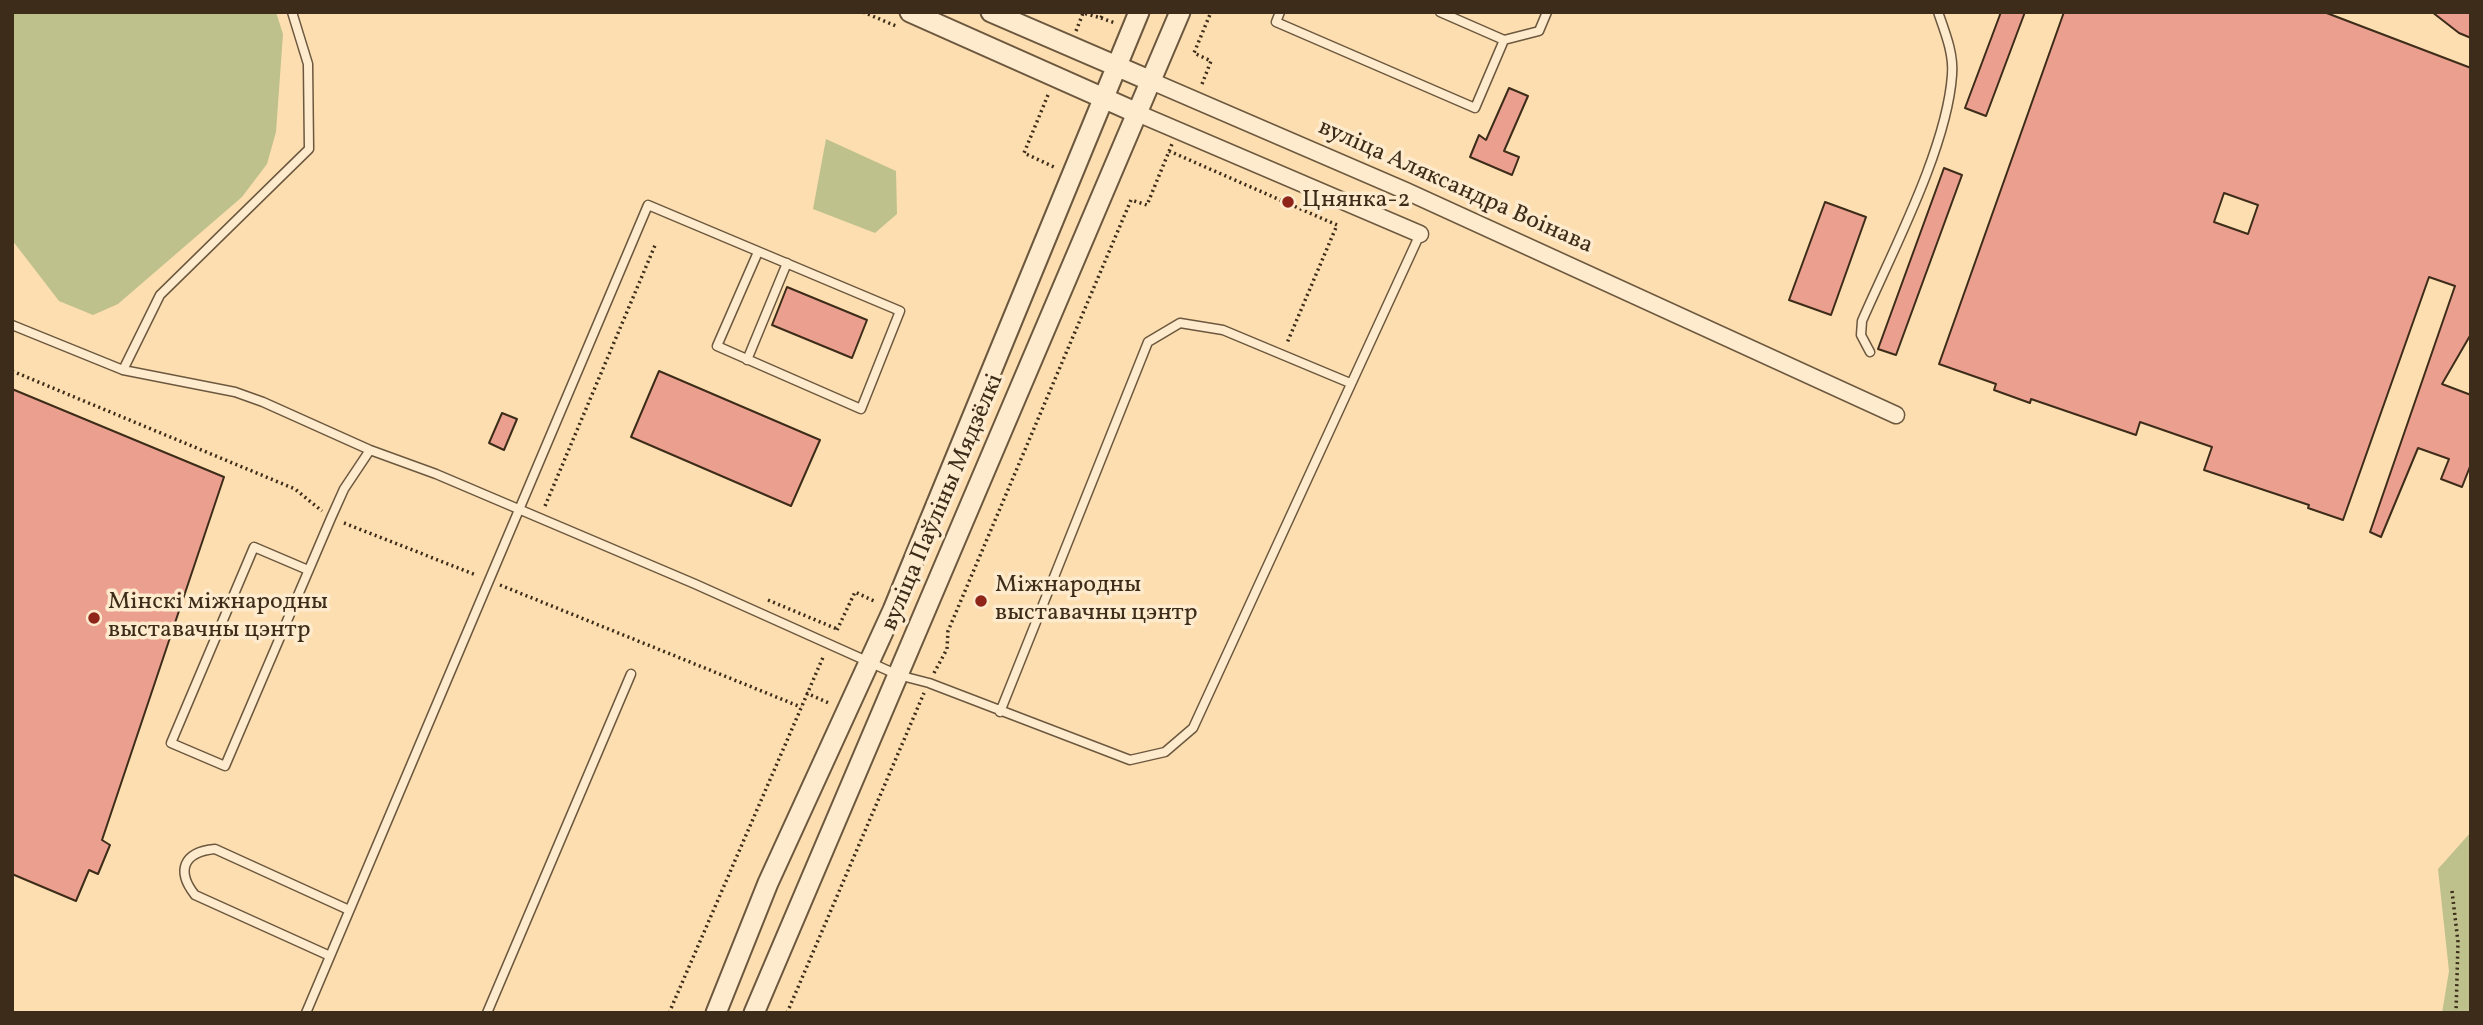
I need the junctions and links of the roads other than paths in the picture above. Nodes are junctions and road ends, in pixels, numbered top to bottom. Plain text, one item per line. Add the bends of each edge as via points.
1 (292, 12) edge
2 (990, 12) edge
3 (1139, 12) edge
4 (1180, 12) edge
5 (1280, 12) edge
6 (1440, 12) edge
7 (1547, 12) edge
8 (1938, 12) edge
9 (906, 20) edge
10 (1504, 40) junction
11 (1118, 66) junction
12 (1151, 81) junction
13 (1104, 99) junction
14 (1137, 113) junction
15 (1420, 234) joint
16 (758, 251) junction
17 (787, 264) junction
18 (12, 325) edge
19 (1870, 352) dead end
20 (747, 360) junction
21 (122, 370) junction
22 (1350, 383) junction
23 (1896, 415) dead end
24 (370, 450) junction
25 (519, 510) junction
26 (308, 570) junction
27 (870, 662) junction
28 (631, 674) dead end
29 (898, 675) junction
30 (1000, 712) junction
31 (349, 910) junction
32 (330, 956) junction
33 (306, 1013) edge
34 (486, 1013) edge
35 (716, 1013) edge
36 (754, 1013) edge

1 - 21 lane via 308,64 309,149 160,295
2 - 11 street, вуліца Аляксандра Воінава
3 - 11 street, вуліца Паўліны Мядзёлкі
4 - 12 street, вуліца Паўліны Мядзёлкі
5 - 10 lane via 1276,22 1475,108
6 - 10 lane
7 - 10 lane via 1539,31
8 - 19 lane via 1953,72 1947,109 1918,194 1862,321 1861,335
9 - 13 street
11 - 12 street, вуліца Аляксандра Воінава
11 - 13 street, вуліца Паўліны Мядзёлкі
12 - 14 street, вуліца Паўліны Мядзёлкі
12 - 23 street, вуліца Аляксандра Воінава via 1406,191
13 - 14 street
13 - 27 street, вуліца Паўліны Мядзёлкі
14 - 15 street
14 - 29 street, вуліца Паўліны Мядзёлкі
15 - 22 lane
16 - 17 lane
16 - 20 lane via 717,346
16 - 25 lane via 648,205
17 - 20 lane
17 - 20 lane via 900,311 861,408
18 - 21 lane
21 - 24 lane via 235,392
22 - 30 lane via 1193,727 1166,752 1130,760
22 - 30 lane via 1223,330 1180,323 1148,342
24 - 25 lane
24 - 26 lane via 344,489
25 - 27 lane
25 - 31 lane
26 - 26 lane via 225,765 171,743 254,548
27 - 29 lane
27 - 35 street, вуліца Паўліны Мядзёлкі via 768,884
28 - 34 lane
29 - 30 lane
29 - 36 street, вуліца Паўліны Мядзёлкі
31 - 32 lane
31 - 32 lane via 215,849 190,857 184,871 186,884 195,895
32 - 33 lane

